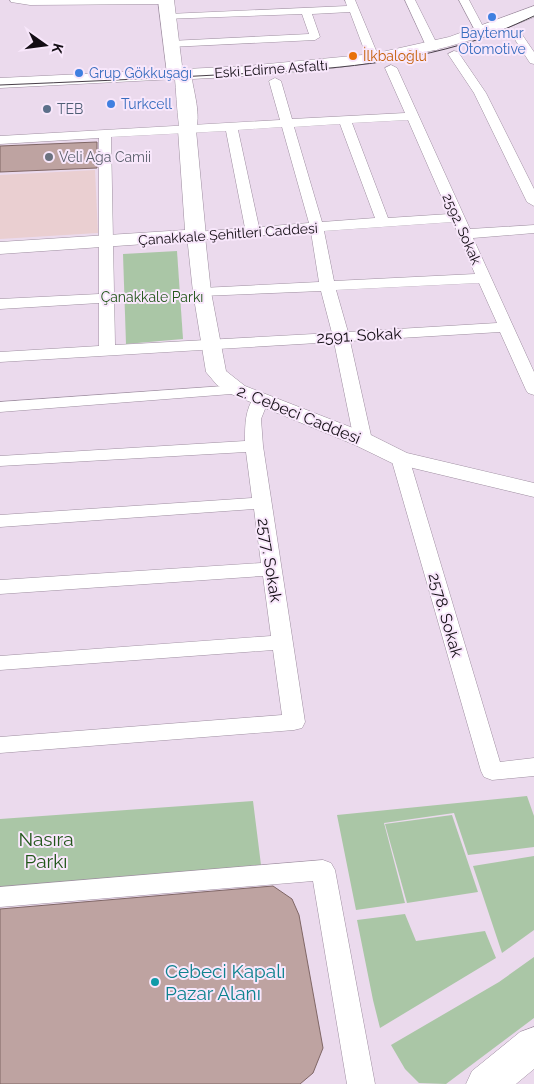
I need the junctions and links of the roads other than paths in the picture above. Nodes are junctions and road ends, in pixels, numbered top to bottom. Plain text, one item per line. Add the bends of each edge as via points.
1 (16, 0) edge
2 (166, 0) edge
3 (410, 0) edge
4 (464, 0) edge
5 (352, 5) edge
6 (306, 11) junction
7 (534, 11) edge
8 (168, 17) junction
9 (534, 26) edge
10 (482, 34) junction
11 (516, 35) junction
12 (534, 38) edge
13 (170, 44) junction
14 (433, 48) junction
15 (454, 54) junction
16 (374, 60) junction
17 (534, 60) edge
18 (391, 68) junction
19 (179, 80) junction
20 (275, 81) junction
21 (0, 83) edge
22 (0, 94) edge
23 (412, 116) junction
24 (345, 120) junction
25 (287, 124) junction
26 (231, 127) junction
27 (187, 130) junction
28 (105, 135) junction
29 (0, 140) edge
30 (534, 202) edge
31 (456, 218) junction
32 (383, 222) junction
33 (317, 228) junction
34 (534, 229) edge
35 (253, 232) junction
36 (464, 234) junction
37 (196, 236) junction
38 (107, 242) junction
39 (0, 248) edge
40 (484, 278) junction
41 (327, 285) junction
42 (202, 292) junction
43 (106, 298) junction
44 (0, 304) edge
45 (506, 327) junction
46 (341, 336) junction
47 (212, 343) junction
48 (107, 350) junction
49 (0, 357) edge
50 (238, 390) junction
51 (534, 390) edge
52 (261, 399) junction
53 (0, 407) edge
54 (363, 440) junction
55 (254, 446) junction
56 (400, 458) junction
57 (0, 461) edge
58 (534, 490) edge
59 (261, 503) junction
60 (0, 521) edge
61 (272, 569) junction
62 (0, 587) edge
63 (284, 642) junction
64 (0, 664) edge
65 (294, 722) joint
66 (0, 745) edge
67 (534, 767) edge
68 (492, 771) joint
69 (0, 897) edge
70 (534, 1045) edge
71 (361, 1084) edge
72 (486, 1084) edge

1 - 2 street
2 - 8 main road, 2. Cebeci Caddesi
3 - 14 street
4 - 10 street
5 - 6 street
5 - 16 street
6 - 8 street
6 - 13 street via 315,37
7 - 10 main road, Eski Edirne Asfaltı
8 - 13 main road, 2. Cebeci Caddesi
9 - 11 main road, Eski Edirne Asfaltı
10 - 14 main road, Eski Edirne Asfaltı
11 - 12 street
11 - 15 main road, Eski Edirne Asfaltı via 483,48
11 - 17 street
13 - 19 main road, 2. Cebeci Caddesi
14 - 16 main road, Eski Edirne Asfaltı
15 - 18 main road, Eski Edirne Asfaltı
15 - 30 street via 480,93
16 - 19 main road, Eski Edirne Asfaltı
18 - 20 main road, Eski Edirne Asfaltı
18 - 23 street, 2592. Sokak
19 - 20 main road, Eski Edirne Asfaltı
19 - 21 main road, Eski Edirne Asfaltı
19 - 22 main road, Eski Edirne Asfaltı
19 - 27 main road, 2. Cebeci Caddesi via 179,118
20 - 25 street
23 - 24 street
23 - 31 street, 2592. Sokak
24 - 25 street
24 - 32 street
25 - 26 street
25 - 33 street
26 - 27 street
26 - 35 street
27 - 28 street
27 - 37 main road, 2. Cebeci Caddesi
28 - 29 street
28 - 38 street
31 - 32 street, Çanakkale Şehitleri Caddesi
31 - 36 street, 2592. Sokak
32 - 33 street, Çanakkale Şehitleri Caddesi
33 - 35 street, Çanakkale Şehitleri Caddesi
33 - 41 street
34 - 36 street
35 - 37 street, Çanakkale Şehitleri Caddesi
36 - 40 street, 2592. Sokak
37 - 38 main road, Çanakkale Şehitleri Caddesi
37 - 42 street, 2. Cebeci Caddesi
38 - 39 main road, Çanakkale Şehitleri Caddesi
38 - 43 street
40 - 41 street
40 - 45 street, 2592. Sokak
41 - 42 street
41 - 46 street
42 - 47 street, 2. Cebeci Caddesi
43 - 44 street
43 - 48 street
45 - 46 street, 2591. Sokak
45 - 51 street, 2592. Sokak
46 - 47 street, 2591. Sokak
46 - 54 street
47 - 48 street, 2591. Sokak
47 - 50 street, 2. Cebeci Caddesi via 216,372
48 - 49 street, 2591. Sokak
50 - 52 street, 2. Cebeci Caddesi
50 - 53 street
52 - 54 street, 2. Cebeci Caddesi
52 - 55 street, 2577. Sokak via 253,419
54 - 56 street, 2. Cebeci Caddesi
55 - 57 street
55 - 59 street, 2577. Sokak
56 - 58 street, 2. Cebeci Caddesi
56 - 68 street, 2578. Sokak
59 - 60 street
59 - 61 street, 2577. Sokak
61 - 62 street
61 - 63 street, 2577. Sokak
63 - 64 street
63 - 65 street, 2577. Sokak
65 - 66 street
67 - 68 street
69 - 71 street via 323,870
70 - 72 main road

